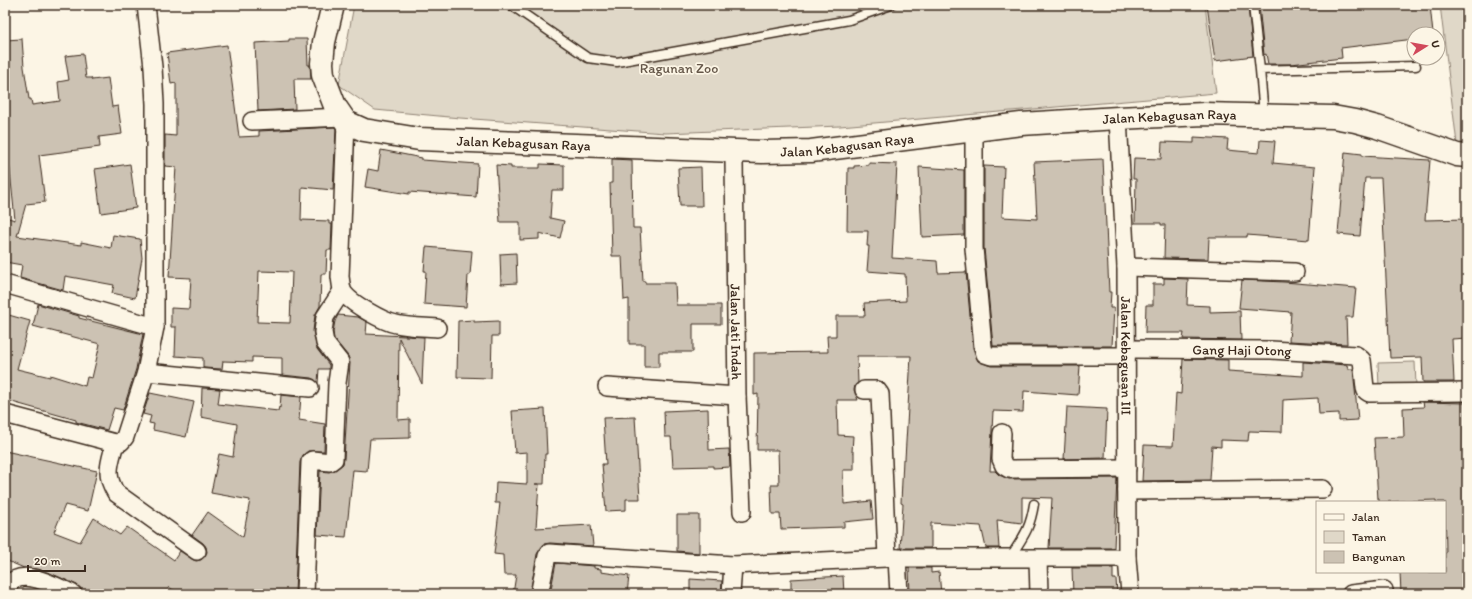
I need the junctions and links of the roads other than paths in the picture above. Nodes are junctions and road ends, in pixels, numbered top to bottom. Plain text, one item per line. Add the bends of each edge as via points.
1 (146, 5) edge
2 (333, 5) edge
3 (511, 5) edge
4 (891, 5) edge
5 (1253, 5) edge
6 (1416, 66) dead end
7 (1260, 70) junction
8 (1264, 115) junction
9 (1118, 118) junction
10 (345, 120) junction
11 (252, 121) dead end
12 (974, 129) junction
13 (732, 151) junction
14 (1467, 156) edge
15 (1126, 268) junction
16 (1295, 272) dead end
17 (5, 284) edge
18 (342, 291) junction
19 (155, 327) junction
20 (437, 328) dead end
21 (1127, 353) junction
22 (146, 372) junction
23 (607, 387) dead end
24 (310, 388) dead end
25 (864, 390) dead end
26 (1467, 392) edge
27 (737, 396) junction
28 (5, 414) edge
29 (1002, 433) dead end
30 (114, 443) junction
31 (1127, 468) junction
32 (1323, 490) dead end
33 (1127, 491) junction
34 (1034, 504) dead end
35 (742, 512) dead end
36 (197, 551) dead end
37 (892, 558) junction
38 (1009, 558) junction
39 (1127, 558) junction
40 (1038, 559) junction
41 (733, 565) junction
42 (1384, 590) dead end
43 (5, 592) edge
44 (73, 594) edge
45 (304, 594) edge
46 (540, 594) edge
47 (732, 594) edge
48 (899, 594) edge
49 (1039, 594) edge
50 (1130, 594) edge
51 (1351, 594) edge

1 - 19 street via 155,104
2 - 10 main road via 324,42 323,75 335,106
3 - 4 lane via 588,58 617,62 849,20
5 - 7 lane
6 - 7 lane
7 - 8 lane
8 - 9 main road, Jalan Kebagusan Raya via 1204,114
8 - 14 main road, Jalan Kebagusan Raya via 1333,117 1355,121 1457,155
9 - 12 main road, Jalan Kebagusan Raya
9 - 15 street, Jalan Kebagusan III
10 - 11 street
10 - 13 main road, Jalan Kebagusan Raya via 364,130 419,139
10 - 18 street via 340,277
12 - 13 main road, Jalan Kebagusan Raya via 811,151
12 - 21 street, Gang Haji Otong via 974,248 985,354 991,356
13 - 27 street, Jalan Jati Indah
15 - 16 street
15 - 21 street, Jalan Kebagusan III
17 - 19 street
18 - 20 street via 346,297 383,319 396,324
18 - 45 street via 325,318 322,332 325,343 340,362 334,459 330,462 310,462
19 - 22 street
21 - 26 street, Gang Haji Otong via 1271,350 1356,355 1362,360 1365,388 1369,393
21 - 31 street, Jalan Kebagusan III
22 - 24 street
22 - 30 street via 125,437 121,442
23 - 27 street
25 - 37 street via 877,390 880,394
27 - 35 street, Jalan Jati Indah
28 - 30 street
29 - 31 street via 1001,458 1004,466 1009,469
30 - 36 street via 108,473 116,493
31 - 33 street, Jalan Kebagusan III
32 - 33 street
33 - 39 street, Jalan Kebagusan III
34 - 38 lane via 1032,521 1027,532
37 - 38 street
37 - 41 street
37 - 48 street
38 - 40 street
39 - 40 street
39 - 50 street, Jalan Kebagusan III
40 - 49 street
41 - 46 street via 550,553 547,556
41 - 47 street
42 - 51 street
43 - 44 street via 14,580 25,577 39,579

